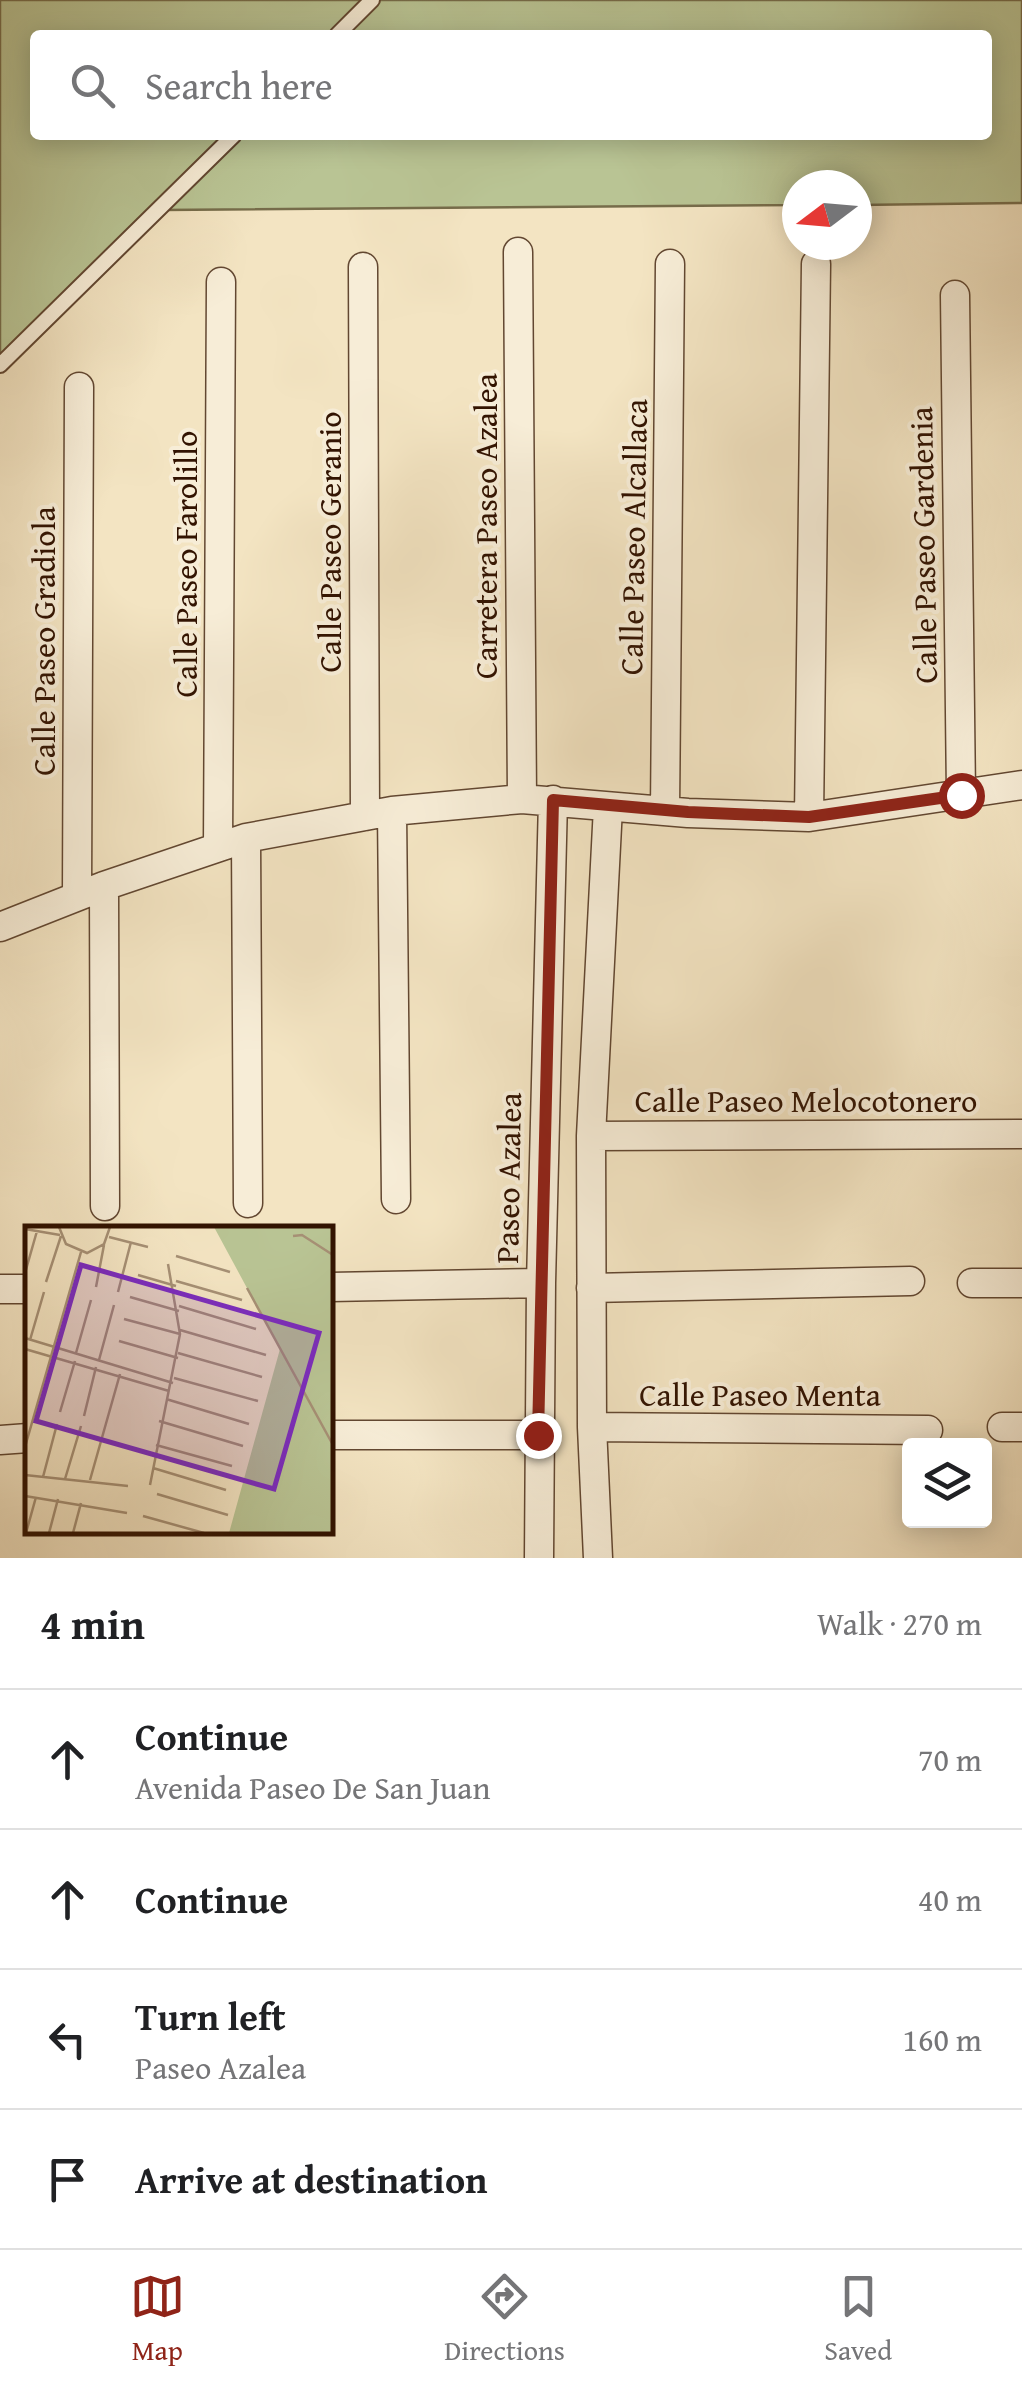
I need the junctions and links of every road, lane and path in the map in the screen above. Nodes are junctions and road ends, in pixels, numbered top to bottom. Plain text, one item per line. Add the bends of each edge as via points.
1 (372, 0) edge
2 (341, 30) edge
3 (229, 140) edge
4 (518, 252) dead end
5 (670, 264) dead end
6 (816, 264) dead end
7 (364, 267) dead end
8 (221, 282) dead end
9 (956, 295) dead end
10 (0, 365) edge
11 (79, 387) dead end
12 (1022, 785) edge
13 (961, 795) junction
14 (522, 799) junction
15 (553, 800) junction
16 (608, 806) junction
17 (677, 812) junction
18 (378, 814) junction
19 (809, 817) junction
20 (246, 838) junction
21 (218, 847) junction
22 (104, 886) junction
23 (77, 896) junction
24 (0, 927) edge
25 (1022, 1134) edge
26 (591, 1136) junction
27 (396, 1199) dead end
28 (248, 1203) dead end
29 (105, 1206) dead end
30 (910, 1281) dead end
31 (541, 1283) junction
32 (972, 1283) dead end
33 (1022, 1284) edge
34 (332, 1286) edge
35 (591, 1288) junction
36 (25, 1289) edge
37 (0, 1290) edge
38 (592, 1427) junction
39 (928, 1430) dead end
40 (332, 1435) edge
41 (538, 1435) junction
42 (25, 1438) edge
43 (0, 1440) edge
44 (539, 1558) edge
45 (598, 1558) edge

1 - 2 lane
3 - 10 lane
4 - 14 street, Carretera Paseo Azalea
5 - 17 street, Calle Paseo Alcallaca
6 - 19 street
7 - 18 street, Calle Paseo Geranio
8 - 21 street, Calle Paseo Farolillo
9 - 13 street, Calle Paseo Gardenia
11 - 23 street, Calle Paseo Gradiola
12 - 13 street
13 - 19 street
14 - 15 street
14 - 18 street
15 - 16 street
15 - 31 street, Paseo Azalea
16 - 17 street
16 - 26 street
17 - 19 street
18 - 20 street
18 - 27 street, Calle Paseo Geranio
20 - 21 street
20 - 28 street
21 - 22 street
22 - 23 street
22 - 29 street
23 - 24 street
25 - 26 street, Calle Paseo Melocotonero
26 - 35 street
30 - 35 street
31 - 34 street
31 - 41 street, Paseo Azalea
32 - 33 street
35 - 38 street
36 - 37 street
38 - 39 street, Calle Paseo Menta
38 - 45 street
40 - 41 street
41 - 44 street, Paseo Azalea
42 - 43 street

